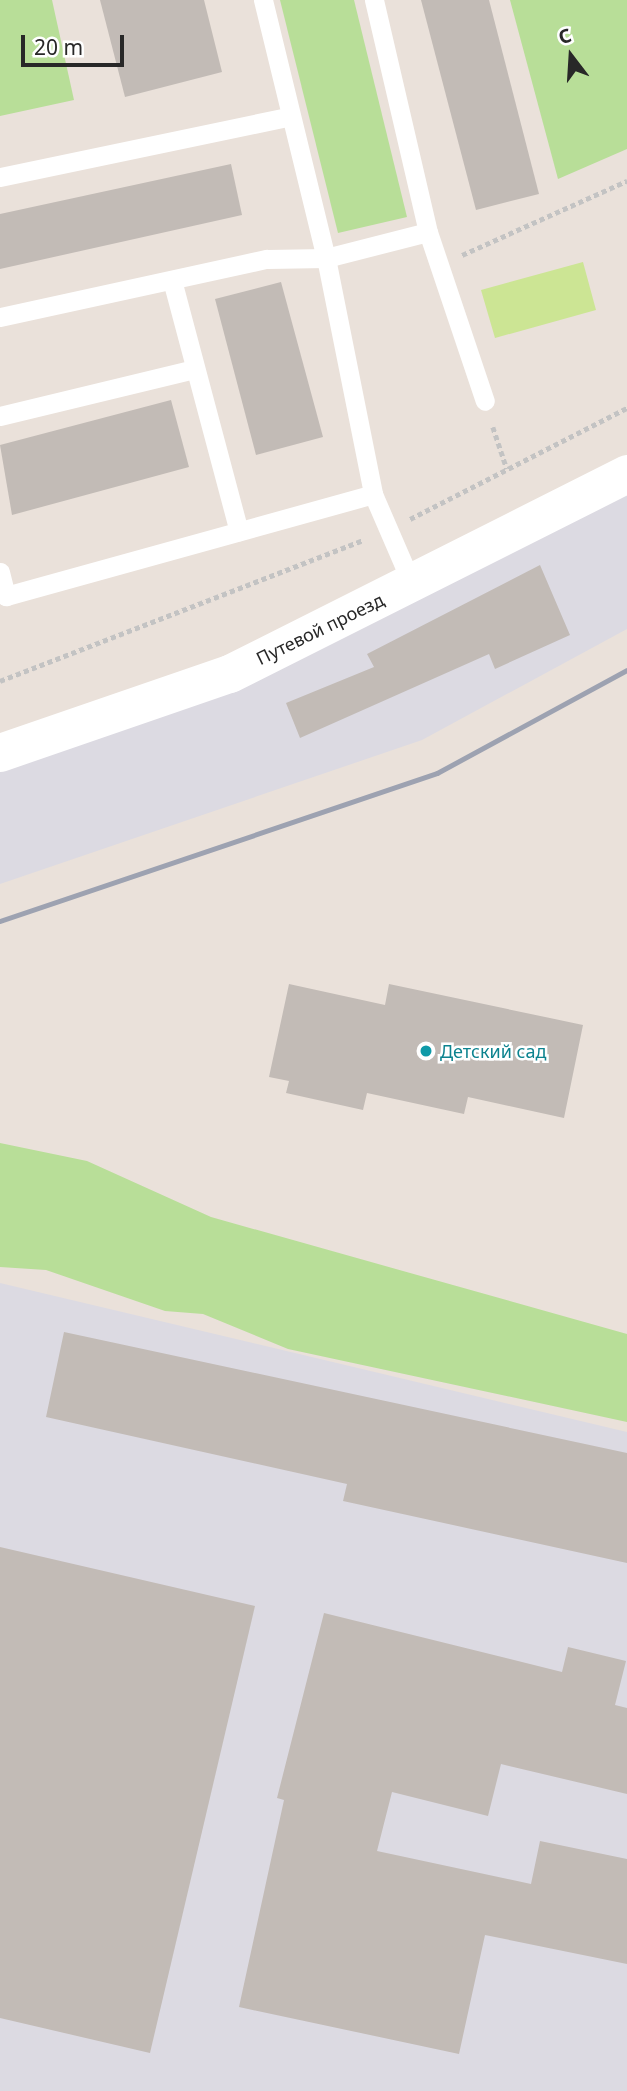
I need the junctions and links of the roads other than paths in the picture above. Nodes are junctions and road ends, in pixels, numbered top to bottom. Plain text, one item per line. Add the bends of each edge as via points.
1 (263, 0) edge
2 (374, 0) edge
3 (291, 116) junction
4 (0, 177) edge
5 (428, 232) junction
6 (326, 258) junction
7 (172, 280) junction
8 (0, 317) edge
9 (194, 369) junction
10 (485, 401) road end
11 (0, 416) edge
12 (627, 474) edge
13 (373, 494) junction
14 (239, 531) junction
15 (0, 572) edge
16 (412, 584) junction
17 (0, 753) edge

1 - 3 lane
2 - 5 lane
3 - 4 lane
3 - 6 lane
5 - 6 lane
5 - 10 lane
6 - 7 lane via 267,259
6 - 13 lane
7 - 8 lane
7 - 9 lane
9 - 11 lane
9 - 14 lane
12 - 16 street, Путевой проезд
13 - 14 lane
13 - 16 lane
14 - 15 lane via 6,596
16 - 17 street, Путевой проезд via 229,674

